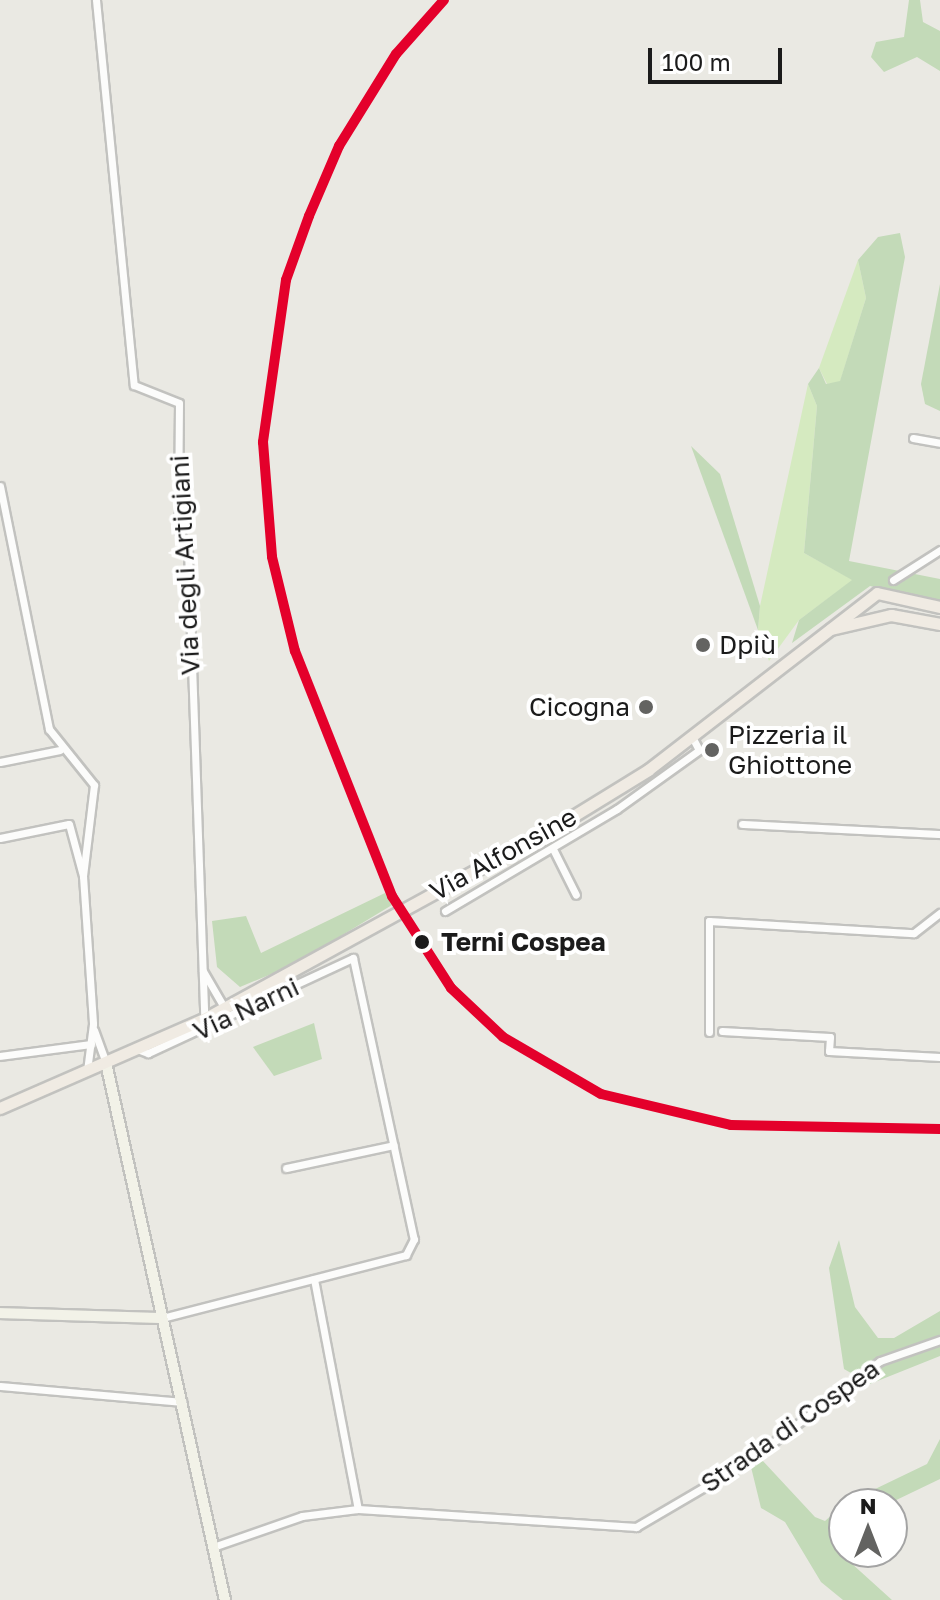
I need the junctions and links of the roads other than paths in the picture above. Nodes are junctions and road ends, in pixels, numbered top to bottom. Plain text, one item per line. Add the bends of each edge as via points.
1 (96, 0) edge
2 (913, 438) dead end
3 (940, 443) edge
4 (0, 486) edge
5 (940, 550) edge
6 (893, 580) dead end
7 (893, 594) junction
8 (940, 607) edge
9 (891, 615) junction
10 (940, 624) edge
11 (823, 631) junction
12 (692, 737) junction
13 (60, 750) junction
14 (0, 762) edge
15 (742, 824) dead end
16 (940, 834) edge
17 (0, 838) edge
18 (553, 849) junction
19 (83, 876) junction
20 (576, 895) dead end
21 (445, 911) dead end
22 (940, 913) edge
23 (202, 969) junction
24 (225, 1009) junction
25 (204, 1019) junction
26 (93, 1024) junction
27 (722, 1031) dead end
28 (709, 1032) dead end
29 (91, 1044) junction
30 (137, 1049) junction
31 (0, 1056) edge
32 (940, 1057) edge
33 (106, 1063) junction
34 (87, 1071) junction
35 (0, 1108) edge
36 (394, 1145) junction
37 (286, 1168) dead end
38 (314, 1279) junction
39 (0, 1313) edge
40 (162, 1318) junction
41 (940, 1340) edge
42 (0, 1386) edge
43 (182, 1402) junction
44 (358, 1509) junction
45 (213, 1547) junction
46 (225, 1600) edge

1 - 23 street, Via degli Artigiani via 134,385 179,403 178,529 188,550
2 - 3 street
4 - 13 street via 49,729
5 - 6 street
7 - 8 main road
7 - 9 street
7 - 11 main road, Via Alfonsine via 877,593
9 - 10 main road, Via Alfonsine
9 - 11 main road, Via Alfonsine
11 - 12 main road, Via Alfonsine
12 - 18 street, Via Alfonsine via 699,750
12 - 24 main road, Via Alfonsine via 562,823
13 - 14 street
13 - 19 street via 94,785
15 - 16 street
17 - 19 street via 69,824
18 - 20 street, Via Alfonsine
18 - 21 street, Via Alfonsine
19 - 26 street
22 - 28 street via 914,933 709,921
23 - 24 street, Via degli Artigiani
23 - 25 street, Via degli Artigiani
24 - 25 main road, Via Narni
25 - 30 main road, Via Narni
26 - 29 street
26 - 33 street
27 - 32 street via 830,1037 829,1051
29 - 31 street
29 - 34 street
30 - 33 main road, Via Narni
30 - 36 street, Via Narni via 148,1053 353,958
33 - 34 main road, Via Narni
33 - 40 street
34 - 35 main road, Via Narni
36 - 37 street
36 - 38 street via 414,1248
38 - 40 street
38 - 44 street
39 - 40 street
40 - 43 street
41 - 44 street, Strada di Cospea via 880,1361 750,1460 636,1527
42 - 43 street
43 - 45 street
44 - 45 street, Strada di Cospea via 302,1516
45 - 46 street

